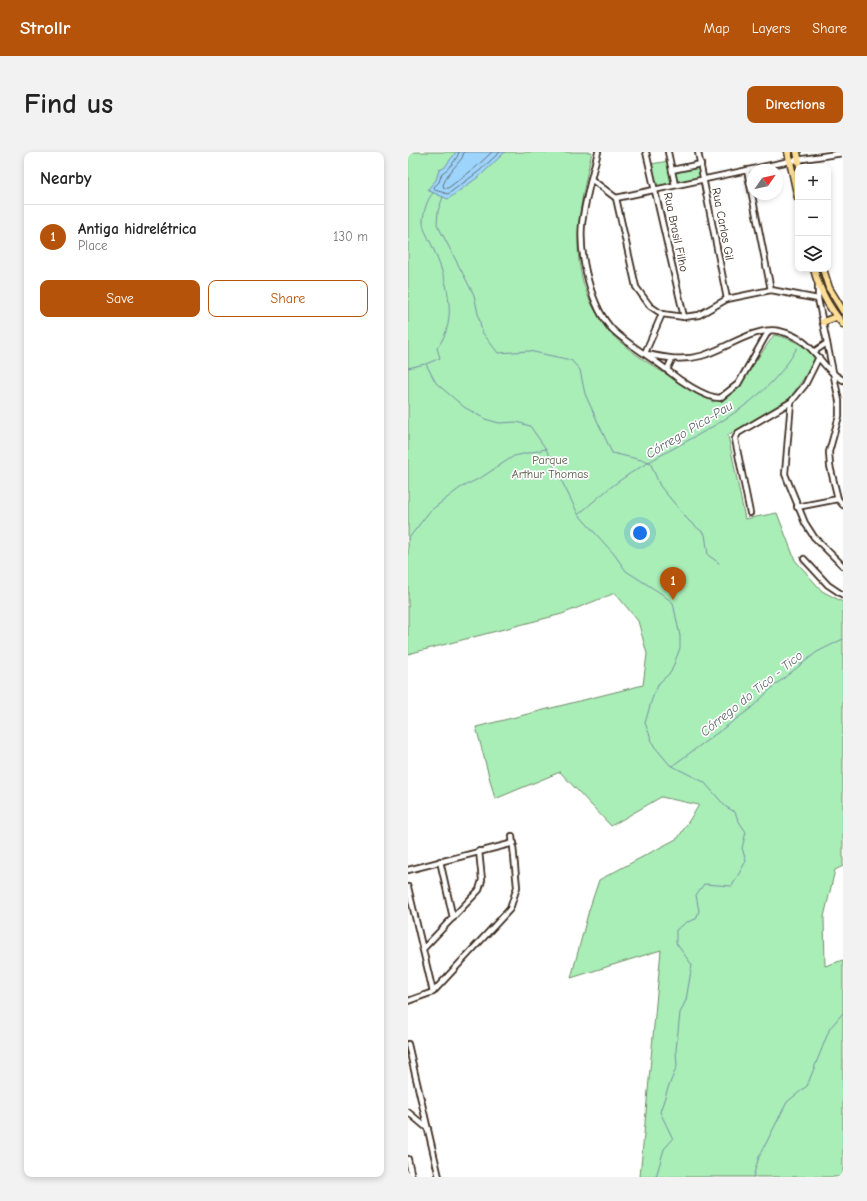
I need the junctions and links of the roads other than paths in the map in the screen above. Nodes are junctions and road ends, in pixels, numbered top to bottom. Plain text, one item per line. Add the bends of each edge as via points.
1 (598, 152) edge
2 (646, 152) edge
3 (668, 152) edge
4 (698, 152) edge
5 (788, 152) edge
6 (797, 152) edge
7 (843, 153) edge
8 (798, 159) junction
9 (790, 160) junction
10 (701, 164) junction
11 (773, 164) edge
12 (799, 164) edge
13 (672, 170) junction
14 (747, 170) edge
15 (591, 179) junction
16 (704, 180) junction
17 (795, 184) edge
18 (675, 185) junction
19 (656, 189) junction
20 (616, 198) junction
21 (753, 200) edge
22 (815, 272) edge
23 (824, 272) edge
24 (818, 285) junction
25 (771, 290) junction
26 (727, 299) junction
27 (818, 299) junction
28 (843, 311) edge
29 (662, 314) junction
30 (684, 317) junction
31 (836, 317) junction
32 (823, 322) junction
33 (843, 324) edge
34 (768, 332) junction
35 (827, 343) junction
36 (815, 351) junction
37 (645, 353) junction
38 (819, 357) junction
39 (672, 359) junction
40 (667, 370) junction
41 (834, 375) junction
42 (843, 380) edge
43 (791, 402) junction
44 (838, 499) junction
45 (843, 505) edge
46 (797, 507) junction
47 (750, 513) dead end
48 (804, 559) dead end
49 (843, 566) edge
50 (843, 595) edge
51 (512, 836) dead end
52 (514, 843) junction
53 (478, 852) junction
54 (440, 862) junction
55 (408, 870) edge
56 (408, 887) edge
57 (453, 918) junction
58 (423, 949) junction
59 (433, 992) junction
60 (408, 1001) edge
61 (408, 1044) edge
62 (408, 1112) edge
63 (428, 1129) junction
64 (408, 1159) edge
65 (412, 1177) edge
66 (439, 1177) edge

1 - 15 street
2 - 19 street, Rua Brasil Filho
3 - 13 street
4 - 10 street, Rua Carlos Gil
5 - 9 main road
6 - 8 main road
7 - 8 street
8 - 9 street
8 - 12 main road
9 - 11 street
9 - 17 main road
10 - 13 street
10 - 16 street, Rua Carlos Gil
13 - 18 street
14 - 16 street
15 - 20 street
15 - 37 street via 582,224 582,239 584,260 594,300 602,317 614,331
16 - 18 street
16 - 26 street, Rua Carlos Gil
18 - 19 street
19 - 20 street
19 - 30 street, Rua Brasil Filho
20 - 29 street via 636,287 650,306
21 - 25 street
22 - 24 main road
23 - 28 main road via 829,288
24 - 27 street
24 - 31 main road
25 - 26 street
25 - 27 street
26 - 30 street via 699,315
27 - 32 street
29 - 30 street
29 - 37 street
31 - 32 main road
31 - 33 main road
32 - 35 street
34 - 36 street via 778,331 805,342
34 - 39 street via 754,333 701,356
34 - 40 street via 738,384 720,398 712,397 690,386
35 - 36 street
35 - 41 street
36 - 38 street
37 - 39 street
37 - 40 street
38 - 41 street
38 - 43 street via 805,385
39 - 40 street
41 - 42 street
41 - 44 street via 839,416 830,452 830,466
43 - 46 street via 786,474
43 - 47 street via 738,433 735,438
44 - 45 street
44 - 46 street
46 - 49 street via 814,537
48 - 50 street via 828,585
51 - 52 street
52 - 53 street
52 - 59 street via 518,887 510,909
53 - 54 street
53 - 57 street via 482,880 479,890
54 - 55 street
54 - 57 street
56 - 58 street
57 - 58 street
58 - 59 street
59 - 60 street
61 - 63 street
62 - 63 street
63 - 66 street
64 - 65 street

